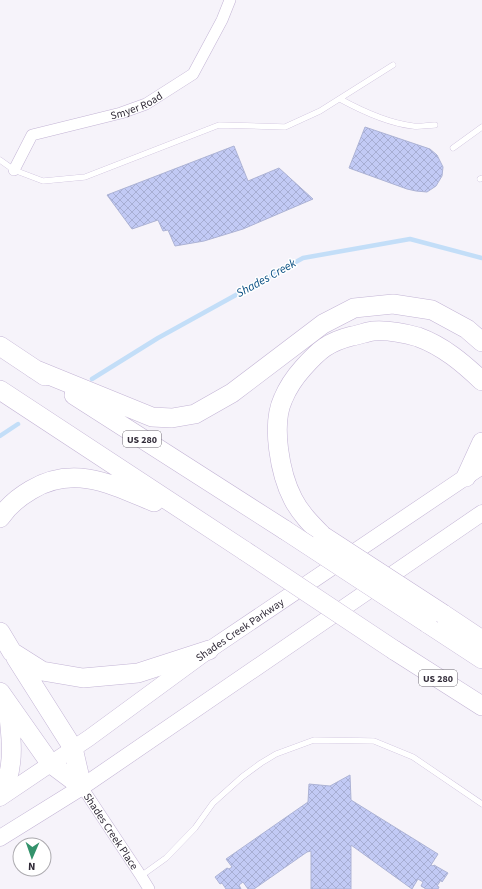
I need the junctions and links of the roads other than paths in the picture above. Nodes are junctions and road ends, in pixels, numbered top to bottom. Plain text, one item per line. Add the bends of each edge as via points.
1 (230, 0) edge
2 (392, 65) dead end
3 (340, 99) junction
4 (435, 124) dead end
5 (482, 127) edge
6 (453, 148) dead end
7 (0, 160) edge
8 (14, 170) junction
9 (482, 342) edge
10 (0, 346) edge
11 (34, 369) junction
12 (482, 381) edge
13 (0, 390) edge
14 (482, 442) edge
15 (482, 466) edge
16 (466, 477) junction
17 (482, 513) edge
18 (0, 518) edge
19 (195, 520) junction
20 (435, 618) junction
21 (0, 632) edge
22 (482, 640) edge
23 (210, 650) junction
24 (12, 652) junction
25 (482, 659) edge
26 (4, 698) edge
27 (482, 706) edge
28 (73, 748) junction
29 (50, 763) junction
30 (82, 787) junction
31 (0, 794) edge
32 (0, 798) edge
33 (482, 804) edge
34 (0, 838) edge
35 (141, 876) junction
36 (149, 889) edge

1 - 8 street, Smyer Road via 193,74 146,104 122,113 32,135
2 - 3 lane
3 - 4 lane via 380,118 414,126
3 - 8 lane via 285,126 219,125 85,177 43,181
5 - 6 lane
7 - 8 lane
9 - 11 highway via 467,329 432,310 394,304 354,308 323,324 232,393 195,414 172,418 152,417
10 - 11 highway, US 280
11 - 20 highway, US 280, bridge via 285,530
12 - 20 highway, bridge via 462,362 418,338 398,332 372,331 336,340 315,355 292,381 282,400 278,418 278,452 286,481 293,499 306,518 323,536
13 - 19 highway, US 280
14 - 16 highway
15 - 16 main road, Shades Creek Parkway
16 - 23 main road, Shades Creek Parkway
17 - 30 main road
18 - 19 highway via 18,497 35,487 60,478 74,477 88,478 114,486
19 - 27 highway, US 280, bridge
20 - 22 highway
20 - 25 highway, US 280
21 - 24 highway
23 - 24 highway via 138,673 83,678 42,671
23 - 28 main road, Shades Creek Parkway
24 - 28 highway
26 - 29 highway
26 - 31 highway via 12,748 7,780
28 - 29 main road, Shades Creek Parkway
28 - 30 highway
29 - 30 highway
29 - 32 main road, Shades Creek Parkway
30 - 34 main road
30 - 35 street, Shades Creek Place
33 - 35 lane, Shades Creek Place via 413,757 374,741 314,740 276,754 242,777 213,803 195,828 166,858
35 - 36 street, Shades Creek Place

